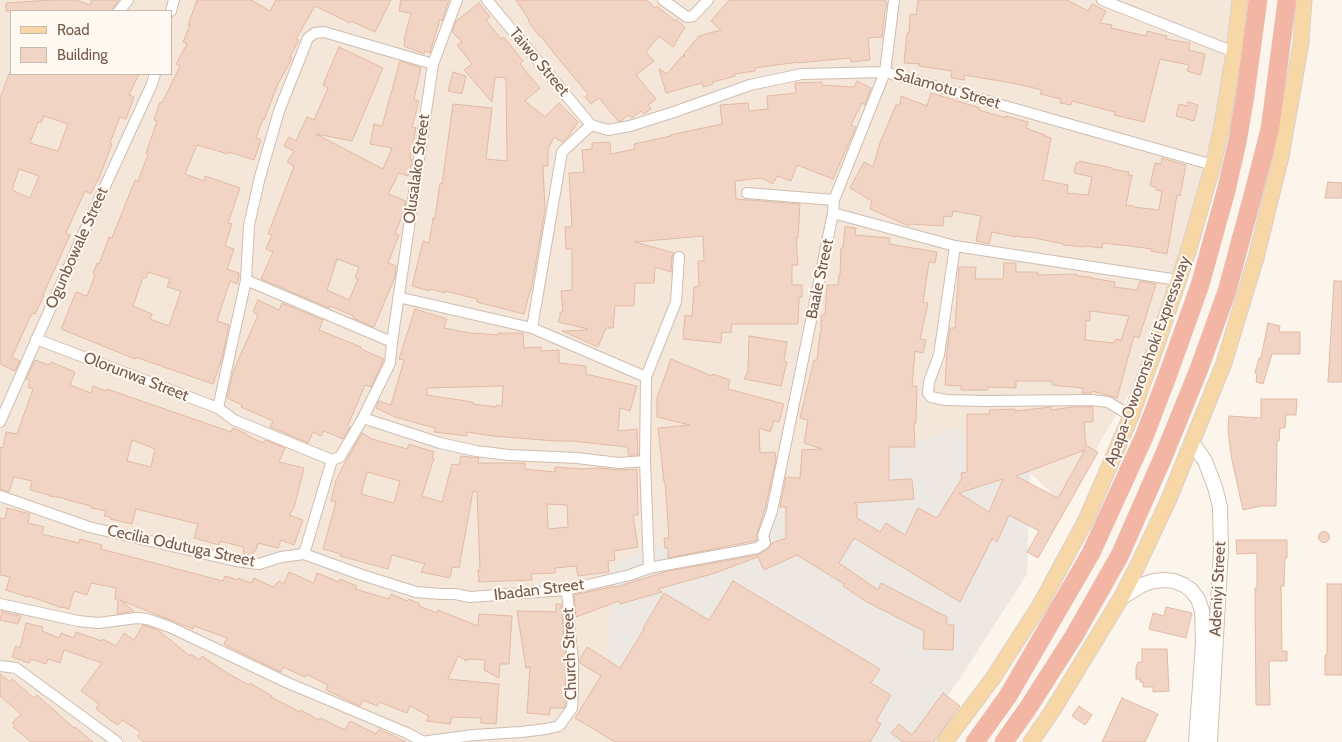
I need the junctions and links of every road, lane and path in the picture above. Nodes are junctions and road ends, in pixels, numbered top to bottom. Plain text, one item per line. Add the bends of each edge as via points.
1 (128, 0) edge
2 (457, 0) edge
3 (487, 0) edge
4 (662, 0) edge
5 (708, 0) edge
6 (894, 0) edge
7 (1102, 0) edge
8 (1240, 0) edge
9 (1258, 0) edge
10 (1287, 0) edge
11 (1304, 0) edge
12 (120, 10) edge
13 (1234, 52) junction
14 (433, 64) junction
15 (885, 72) junction
16 (155, 75) edge
17 (591, 125) junction
18 (1213, 165) junction
19 (747, 193) dead end
20 (834, 200) junction
21 (833, 213) junction
22 (955, 246) junction
23 (679, 257) dead end
24 (246, 280) junction
25 (1178, 280) junction
26 (398, 297) junction
27 (532, 328) junction
28 (36, 340) junction
29 (392, 342) junction
30 (646, 377) junction
31 (218, 408) junction
32 (1131, 416) junction
33 (363, 418) junction
34 (0, 422) edge
35 (1192, 442) junction
36 (332, 460) junction
37 (645, 462) junction
38 (0, 496) edge
39 (746, 550) joint
40 (304, 554) junction
41 (649, 568) junction
42 (362, 575) joint
43 (566, 590) junction
44 (1120, 598) junction
45 (0, 604) edge
46 (0, 666) edge
47 (117, 742) edge
48 (421, 742) edge
49 (946, 742) edge
50 (975, 742) edge
51 (1004, 742) edge
52 (1031, 742) edge
53 (1196, 742) edge
54 (1210, 742) edge

1 - 12 street
2 - 14 street, Olusalako Street
3 - 17 street, Taiwo Street
4 - 5 street via 687,17 693,16
6 - 15 street, Baale Street
7 - 13 street
8 - 13 main road, Apapa-Oworonshoki Expressway
9 - 50 highway, Apapa-Oworonshoki Expressway via 1245,96 1226,191 1200,285 1144,437 1091,553 1008,696
10 - 51 highway via 1268,138 1227,291 1199,369 1120,555 1074,636
11 - 35 main road via 1301,43 1281,157 1256,258 1224,363
13 - 18 main road, Apapa-Oworonshoki Expressway
14 - 24 street via 324,32 314,33 308,38 279,111 260,177 248,226
14 - 26 street, Olusalako Street
15 - 17 street, Salamotu Street via 802,74 750,85 630,126 608,130
15 - 18 street, Salamotu Street
15 - 20 street, Baale Street
16 - 28 street, Ogunbowale Street
17 - 27 street via 562,152
18 - 25 main road, Apapa-Oworonshoki Expressway
19 - 20 street
20 - 21 street, Baale Street
21 - 22 street
21 - 39 street, Baale Street via 765,543
22 - 25 street
22 - 32 street via 939,354 929,382 931,397 984,401 1091,400 1108,402
23 - 30 street via 676,302
24 - 29 street
24 - 31 street
25 - 32 main road, Apapa-Oworonshoki Expressway
26 - 27 street
26 - 29 street, Olusalako Street
27 - 30 street
28 - 31 street, Olorunwa Street
28 - 34 street, Ogunbowale Street
29 - 33 street, Olusalako Street via 390,363
30 - 37 street
31 - 36 street, Olorunwa Street via 234,420
32 - 49 main road, Apapa-Oworonshoki Expressway via 1086,520 1040,605 994,678
33 - 36 street, Olusalako Street via 340,457
33 - 37 street via 476,451 619,463
35 - 44 main road via 1165,508
35 - 54 street, Adeniyi Street via 1206,461 1220,507 1221,550
36 - 40 street
37 - 41 street
38 - 40 street, Cecilia Odutuga Street via 89,526 236,561 259,564 281,556
39 - 41 street, Ibadan Street
40 - 42 street, Cecilia Odutuga Street
41 - 43 street, Ibadan Street via 630,576
42 - 43 street, Ibadan Street via 416,592 470,597
43 - 48 street, Church Street via 573,691 572,708 559,726
44 - 52 main road via 1054,710
44 - 53 street, Adeniyi Street via 1153,580 1165,580 1184,585 1198,599 1202,611 1203,642
45 - 48 street via 78,621 98,623 147,619
46 - 47 street via 16,668

